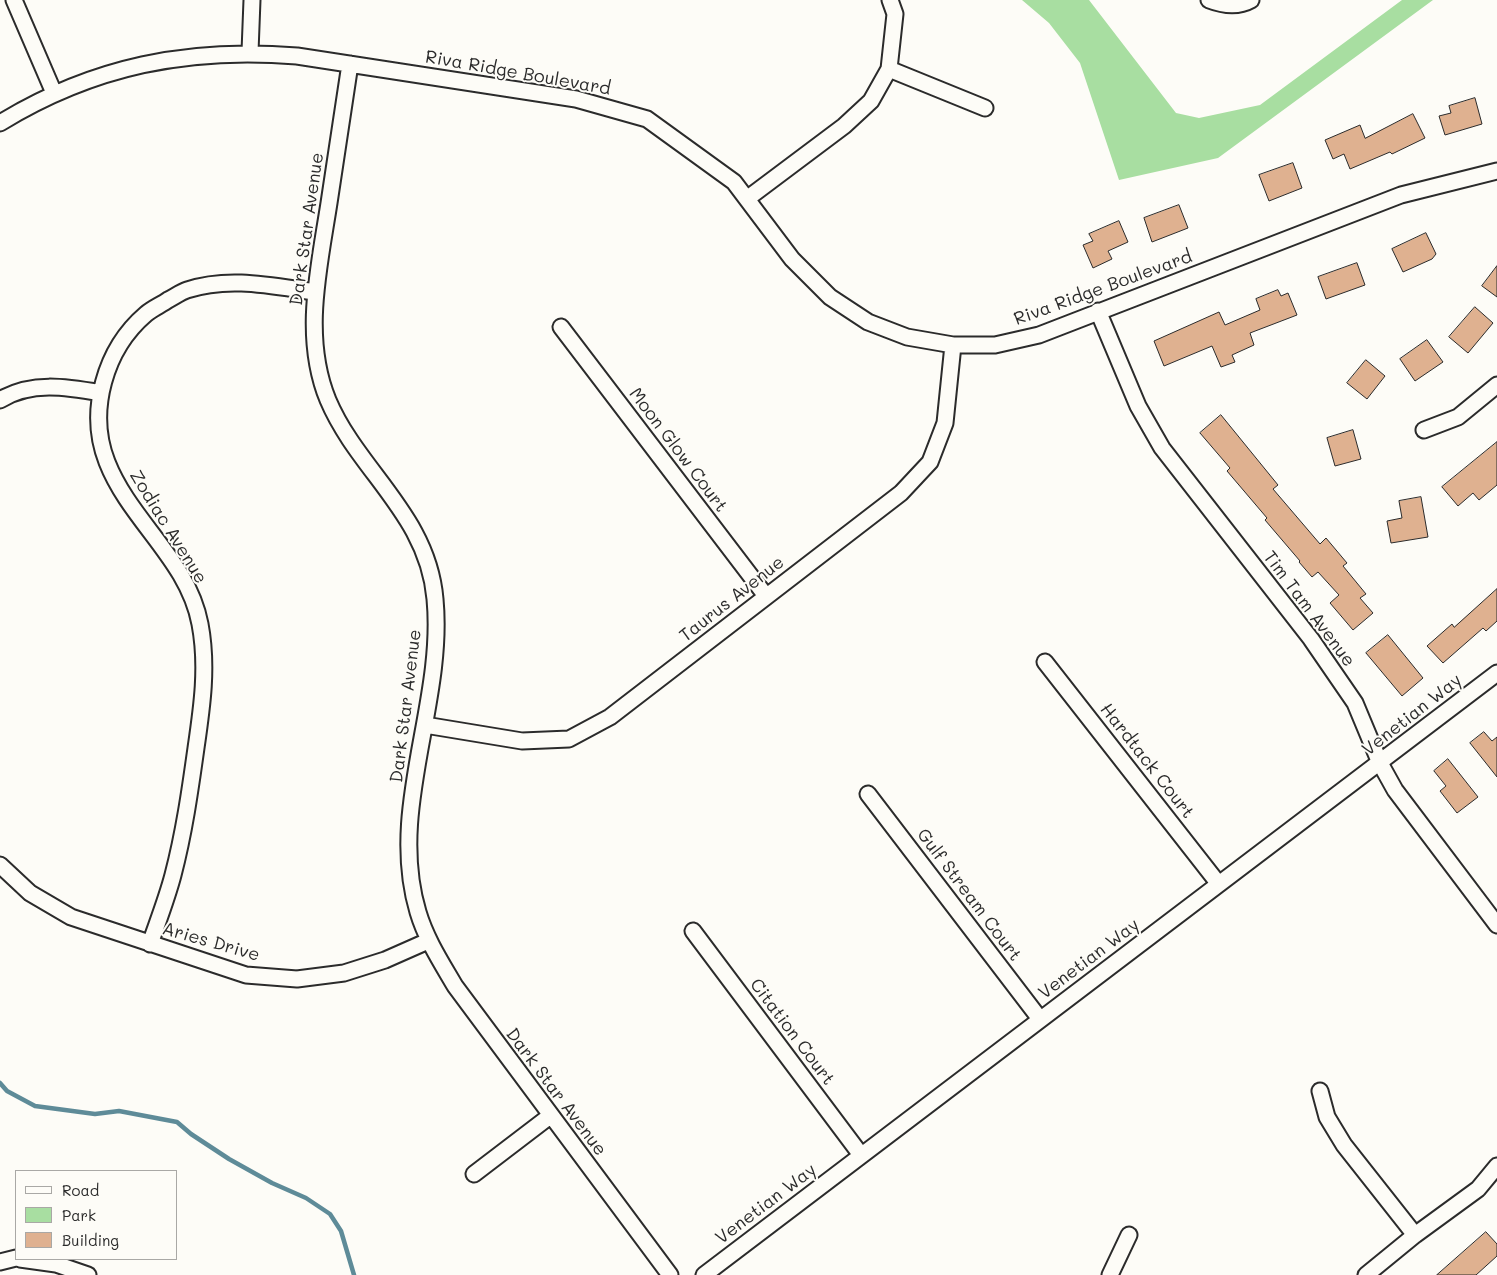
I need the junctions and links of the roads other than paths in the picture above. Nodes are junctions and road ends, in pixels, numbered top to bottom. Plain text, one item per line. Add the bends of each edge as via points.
1 (14, 0) edge
2 (252, 0) edge
3 (890, 0) edge
4 (1250, 0) edge
5 (1216, 3) edge
6 (250, 52) junction
7 (350, 64) junction
8 (888, 69) junction
9 (54, 93) junction
10 (985, 108) dead end
11 (0, 123) edge
12 (1497, 171) edge
13 (748, 198) junction
14 (314, 292) junction
15 (1098, 311) junction
16 (560, 327) dead end
17 (953, 345) junction
18 (1497, 385) edge
19 (101, 393) junction
20 (0, 400) edge
21 (1424, 430) dead end
22 (766, 596) junction
23 (1045, 662) dead end
24 (1497, 673) edge
25 (425, 725) junction
26 (1380, 763) junction
27 (868, 794) dead end
28 (0, 865) edge
29 (1218, 883) junction
30 (1497, 925) edge
31 (693, 931) dead end
32 (428, 941) junction
33 (150, 944) junction
34 (1040, 1019) junction
35 (1320, 1091) dead end
36 (550, 1116) junction
37 (861, 1155) junction
38 (1497, 1166) edge
39 (474, 1174) dead end
40 (1129, 1235) dead end
41 (1415, 1235) junction
42 (15, 1259) edge
43 (31, 1260) edge
44 (0, 1262) edge
45 (88, 1275) edge
46 (670, 1275) edge
47 (704, 1275) edge
48 (1110, 1275) edge
49 (1366, 1275) edge

1 - 9 street
2 - 6 street
3 - 8 street via 895,14
4 - 5 street via 1245,3
6 - 7 street, Riva Ridge Boulevard
6 - 9 street, Riva Ridge Boulevard via 192,56 126,69
7 - 13 street, Riva Ridge Boulevard via 576,99 646,119 734,182
7 - 14 street, Dark Star Avenue
8 - 10 street
8 - 13 street via 871,101 844,126
9 - 11 street, Riva Ridge Boulevard
12 - 15 street, Riva Ridge Boulevard via 1401,195
13 - 17 street, Riva Ridge Boulevard via 792,259 830,297 876,325 907,337
14 - 19 street, Zodiac Avenue via 231,282 186,290 147,313 122,340
14 - 25 street, Dark Star Avenue via 317,359 328,400 354,445 397,501 424,550 436,598 435,655
15 - 17 street, Riva Ridge Boulevard via 1039,335 995,345
15 - 26 street, Tim Tam Avenue via 1138,406 1162,448 1311,639 1355,703
16 - 22 street, Moon Glow Court
17 - 22 street, Taurus Avenue via 945,423 930,462 900,493
18 - 21 street via 1458,417
19 - 20 street via 58,386 15,391
19 - 33 street, Zodiac Avenue via 98,422 106,461 128,503 162,545 186,582 200,622 205,659 203,702 187,810 172,876
22 - 25 street, Taurus Avenue via 610,717 569,739 522,741
23 - 29 street, Hardtack Court
24 - 26 street, Venetian Way
25 - 32 street, Dark Star Avenue via 408,850 417,910
26 - 29 street, Venetian Way
26 - 30 street, Tim Tam Avenue via 1395,790
27 - 34 street, Gulf Stream Court
28 - 33 street, Aries Drive via 30,894 71,918
29 - 34 street, Venetian Way
31 - 37 street, Citation Court
32 - 33 street, Aries Drive via 344,973 297,979 246,975
32 - 36 street, Dark Star Avenue via 455,986
34 - 37 street, Venetian Way
35 - 41 street via 1327,1117 1344,1145
36 - 39 street
36 - 46 street, Dark Star Avenue
37 - 47 street, Venetian Way
38 - 41 street via 1478,1188
40 - 48 street
41 - 49 street
42 - 44 street
43 - 45 street via 56,1264

